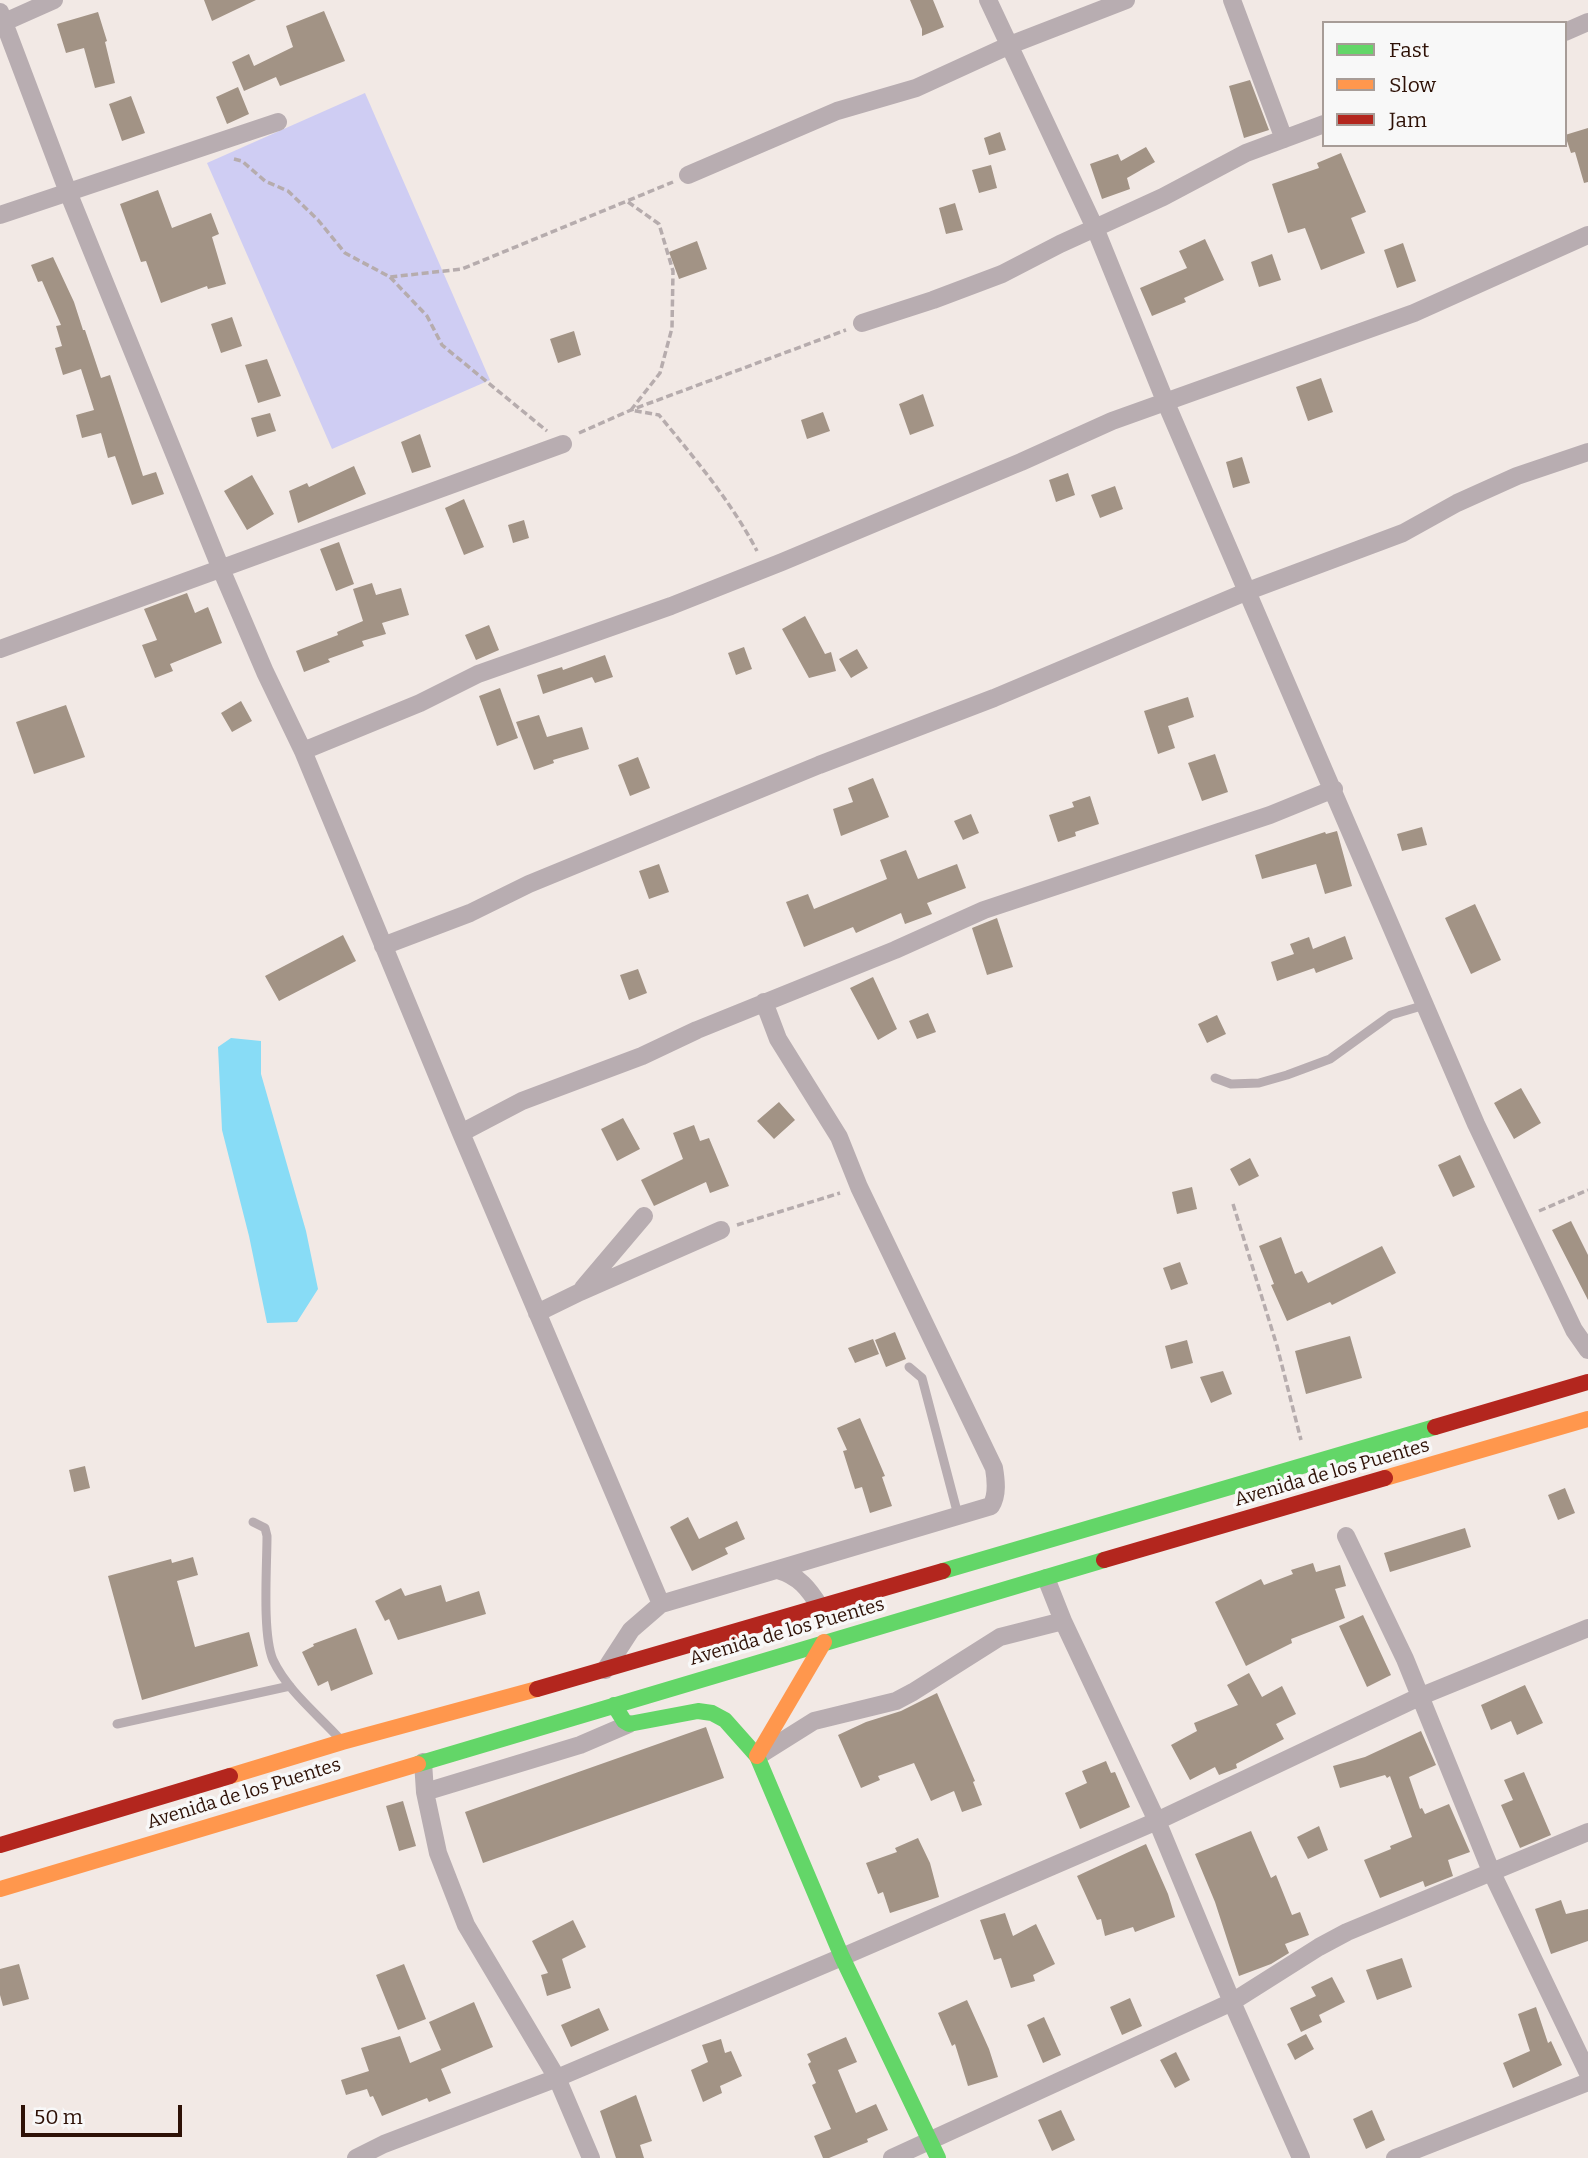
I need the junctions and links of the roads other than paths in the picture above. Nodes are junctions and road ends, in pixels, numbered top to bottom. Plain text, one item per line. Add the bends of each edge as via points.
1 (54, 0) edge
2 (988, 0) edge
3 (1126, 0) edge
4 (1232, 0) edge
5 (1, 20) edge
6 (1588, 22) edge
7 (1567, 31) edge
8 (1010, 46) junction
9 (278, 122) dead end
10 (1322, 125) edge
11 (1284, 139) junction
12 (688, 175) road end
13 (68, 192) junction
14 (0, 215) edge
15 (1095, 228) junction
16 (1588, 235) edge
17 (862, 323) road end
18 (1166, 403) junction
19 (563, 444) road end
20 (1588, 452) edge
21 (221, 569) junction
22 (1248, 591) junction
23 (0, 649) edge
24 (303, 751) junction
25 (1334, 789) junction
26 (383, 946) junction
27 (764, 1002) junction
28 (1425, 1004) junction
29 (1215, 1078) dead end
30 (461, 1133) junction
31 (644, 1216) dead end
32 (721, 1230) road end
33 (580, 1292) junction
34 (537, 1313) junction
35 (1588, 1350) edge
36 (909, 1367) dead end
37 (1588, 1382) edge
38 (1588, 1419) edge
39 (958, 1515) junction
40 (253, 1521) dead end
41 (1346, 1536) dead end
42 (778, 1570) junction
43 (1046, 1578) junction
44 (661, 1604) junction
45 (820, 1607) junction
46 (1063, 1621) junction
47 (1588, 1628) edge
48 (824, 1642) junction
49 (605, 1670) junction
50 (290, 1686) junction
51 (1419, 1697) junction
52 (614, 1705) junction
53 (117, 1724) dead end
54 (629, 1724) junction
55 (342, 1742) junction
56 (757, 1756) junction
57 (422, 1762) junction
58 (425, 1792) junction
59 (1157, 1821) junction
60 (1588, 1832) edge
61 (0, 1845) edge
62 (1491, 1871) junction
63 (0, 1889) edge
64 (842, 1957) junction
65 (1232, 2002) junction
66 (1588, 2073) edge
67 (557, 2078) junction
68 (1588, 2082) edge
69 (934, 2150) edge
70 (356, 2158) edge
71 (591, 2158) edge
72 (892, 2158) edge
73 (1301, 2158) edge
74 (1395, 2158) edge

1 - 5 street
2 - 8 street
3 - 8 street
4 - 11 street
5 - 13 street
6 - 7 street
8 - 12 street via 916,88 837,111
8 - 15 street
9 - 13 street
10 - 11 street
11 - 15 street via 1246,153
13 - 14 street
13 - 21 street
15 - 17 street via 1002,274
15 - 18 street
16 - 18 street via 1414,313
18 - 22 street
18 - 24 street via 1112,421 671,606 478,674
19 - 21 street
20 - 22 street via 1517,476 1404,533
21 - 23 street
21 - 24 street
22 - 25 street
22 - 26 street
24 - 26 street
25 - 27 street via 1270,815 984,910
25 - 28 street
26 - 30 street
27 - 30 street via 642,1056 522,1101
27 - 39 street via 778,1039 839,1137 993,1468 996,1490 991,1506
28 - 29 lane via 1391,1015 1330,1059 1287,1075 1259,1083 1231,1084
28 - 35 street via 1520,1219
30 - 34 street
31 - 33 street
32 - 33 street
33 - 34 street
34 - 44 street
36 - 39 lane via 922,1378
37 - 45 main road, Avenida de los Puentes
38 - 43 main road, Avenida de los Puentes
39 - 42 street
40 - 50 lane via 265,1528 267,1536 267,1626 273,1659
41 - 51 street
42 - 44 street
42 - 45 street via 792,1574
43 - 46 street
43 - 48 main road, Avenida de los Puentes
44 - 49 street via 631,1630
45 - 49 main road, Avenida de los Puentes
46 - 56 street via 1000,1637 896,1701 814,1721
46 - 59 street
47 - 51 street
48 - 52 main road, Avenida de los Puentes
48 - 56 main road
49 - 55 main road, Avenida de los Puentes
50 - 53 lane
50 - 55 lane
51 - 59 street
51 - 62 street
52 - 54 main road
52 - 57 main road, Avenida de los Puentes
54 - 56 main road via 698,1711 712,1713 725,1720
54 - 58 street via 580,1745
55 - 61 main road, Avenida de los Puentes
56 - 64 main road
57 - 58 street
57 - 63 main road, Avenida de los Puentes
58 - 67 street via 438,1853 466,1925
59 - 64 street
59 - 65 street
60 - 62 street
62 - 65 street via 1347,1932
62 - 66 street
64 - 67 street
64 - 69 main road
65 - 69 street
65 - 73 street
67 - 70 street
67 - 71 street
68 - 74 street
69 - 72 street

